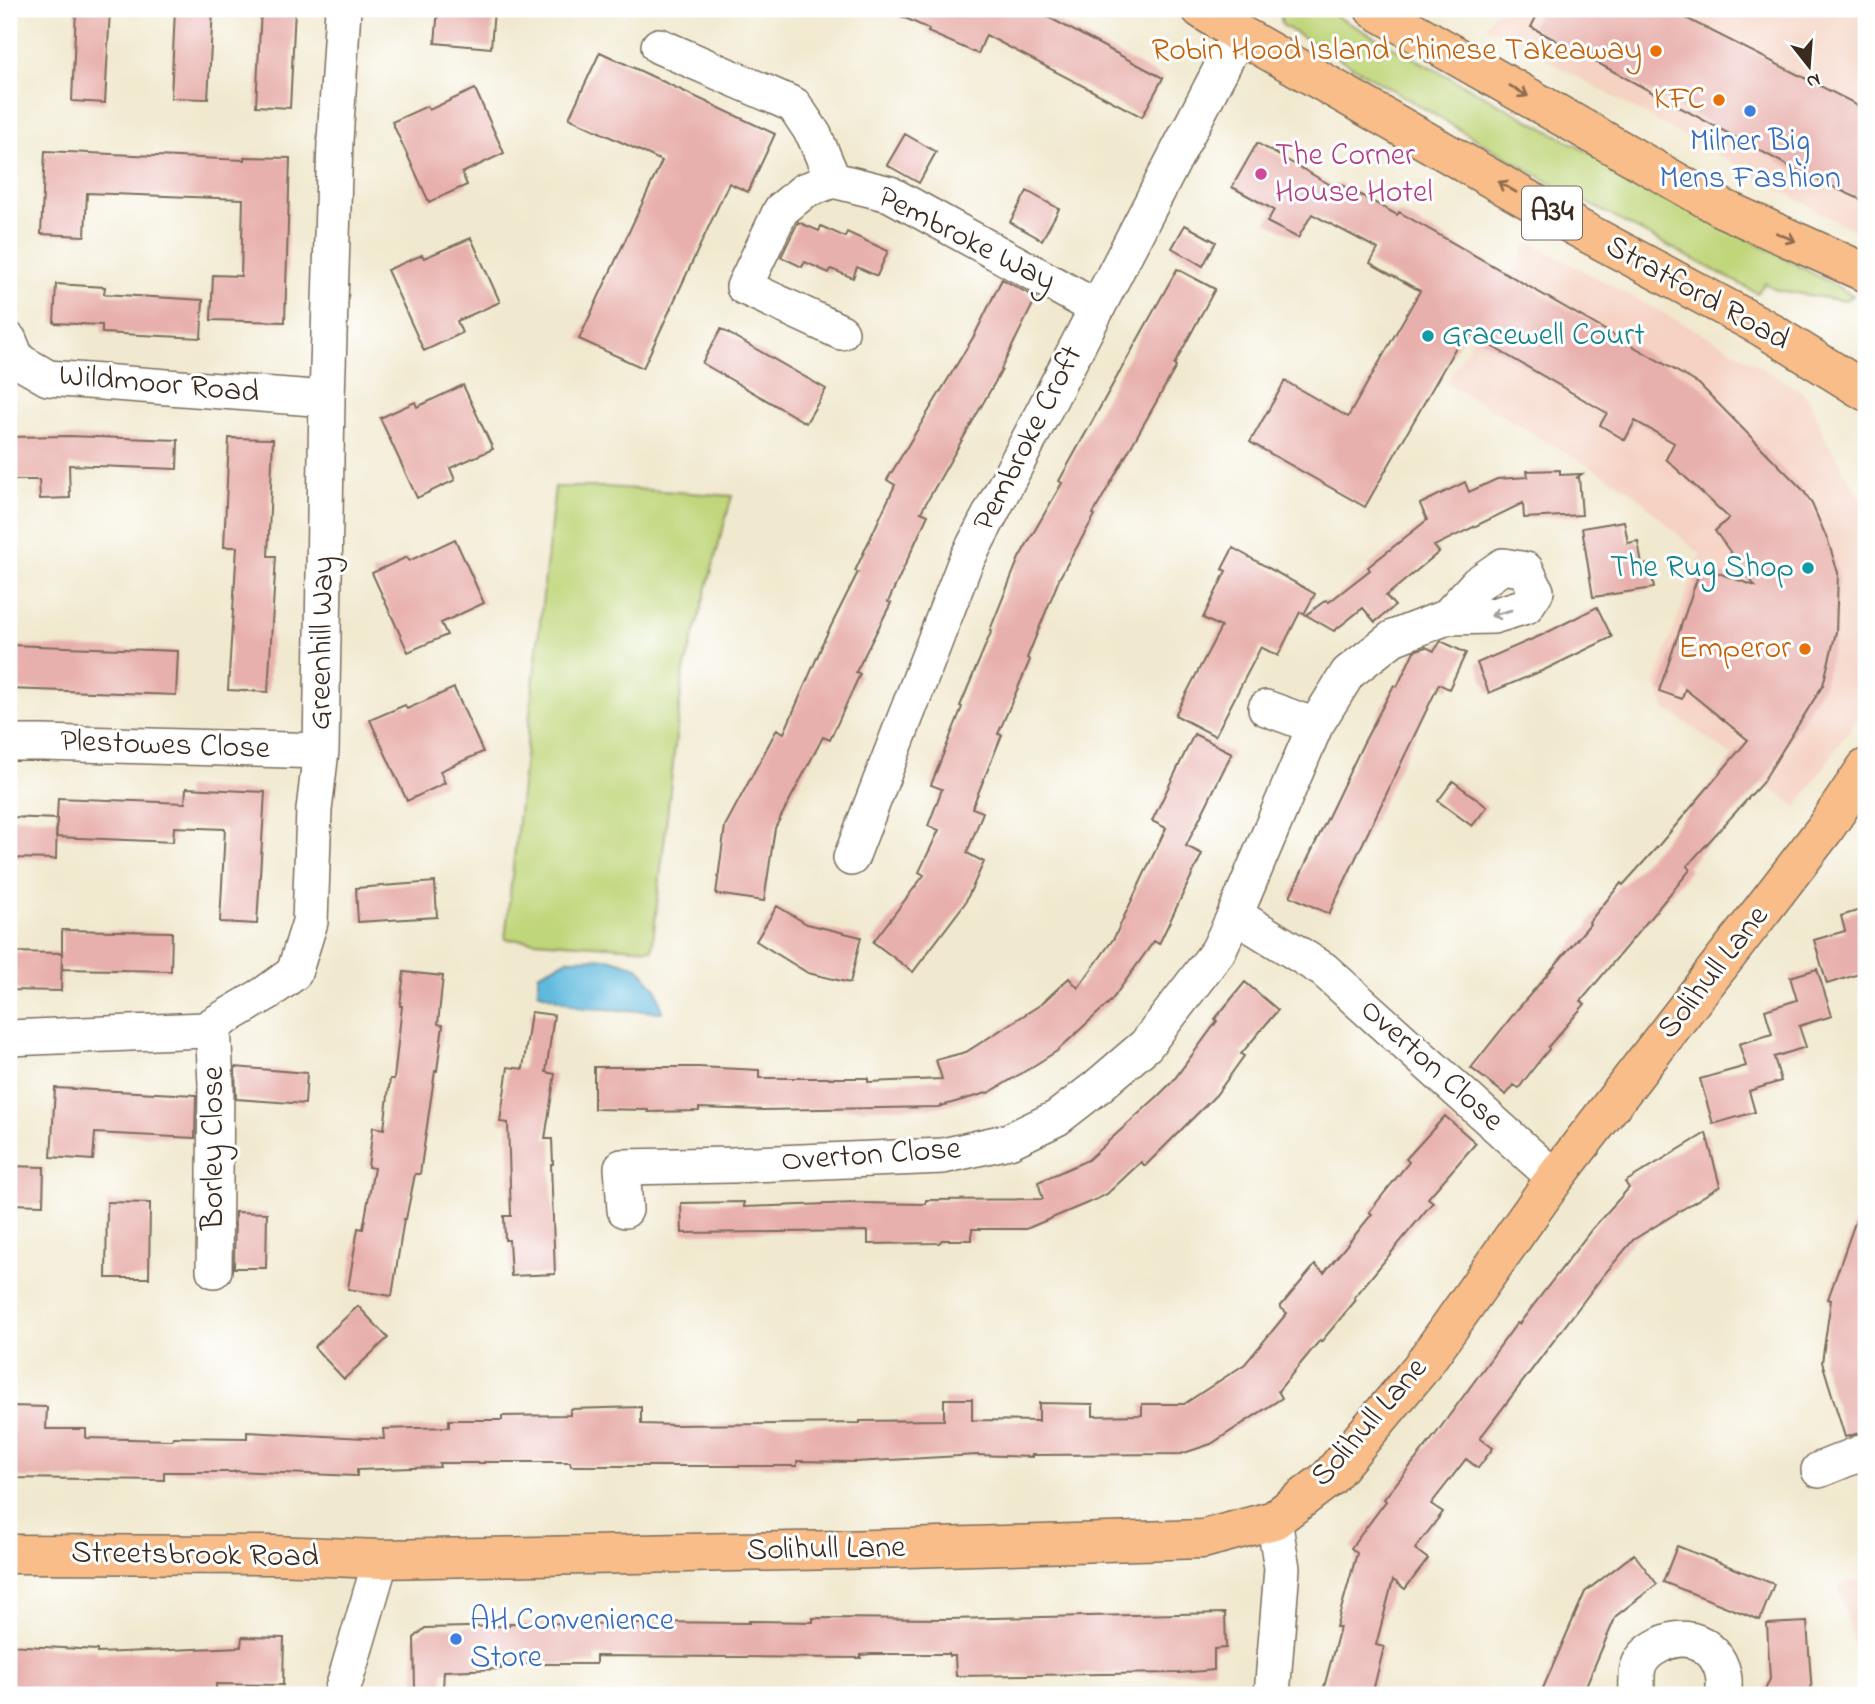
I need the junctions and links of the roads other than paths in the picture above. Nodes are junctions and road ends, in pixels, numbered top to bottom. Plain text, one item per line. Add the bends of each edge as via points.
1 (343, 9) edge
2 (1201, 9) edge
3 (1374, 9) edge
4 (1246, 21) edge
5 (659, 46) dead end
6 (833, 180) junction
7 (1866, 273) edge
8 (1097, 308) junction
9 (841, 332) dead end
10 (9, 340) edge
11 (1866, 391) edge
12 (327, 399) junction
13 (1447, 617) dead end
14 (1266, 708) dead end
15 (1315, 726) junction
16 (9, 743) edge
17 (321, 751) junction
18 (1866, 768) edge
19 (851, 859) dead end
20 (1235, 915) junction
21 (213, 1025) junction
22 (9, 1038) edge
23 (1555, 1178) junction
24 (625, 1210) dead end
25 (214, 1270) dead end
26 (1866, 1451) edge
27 (1819, 1470) dead end
28 (1274, 1520) junction
29 (9, 1554) edge
30 (381, 1559) junction
31 (341, 1695) edge
32 (1272, 1695) edge
33 (1637, 1695) edge
34 (1723, 1695) edge

1 - 12 street, Greenhill Way
2 - 4 main road, Stratford Road / A34
3 -> 7 main road via 1724,209
4 - 8 street, Pembroke Croft
11 -> 4 main road, Stratford Road / A34 via 1762,327 1576,227
5 - 6 street via 794,104 814,135
6 - 8 street, Pembroke Way via 890,194
6 - 9 street via 804,191 781,210 744,287
8 - 19 street, Pembroke Croft via 965,563
10 - 12 street, Wildmoor Road via 17,360 48,378
12 - 17 street, Greenhill Way
13 - 15 street via 1393,638 1348,673
14 - 15 street
15 - 20 street
16 - 17 street, Plestowes Close
17 - 21 street, Greenhill Way via 310,922 294,973
18 - 23 main road, Solihull Lane via 1824,830
20 - 23 street, Overton Close via 1324,970
20 - 24 street, Overton Close via 1218,951 1146,1045 1045,1124 1009,1141 943,1156 622,1167
21 - 22 street, Greenhill Way via 204,1030
21 - 25 street, Borley Close
23 - 28 main road, Solihull Lane via 1420,1369 1329,1478
26 - 27 street
28 - 30 main road, Solihull Lane via 1203,1539
28 - 32 street via 1282,1568
29 - 30 main road, Streetsbrook Road
30 - 31 street
33 - 34 street via 1638,1667 1649,1650 1670,1639 1692,1640 1719,1660

